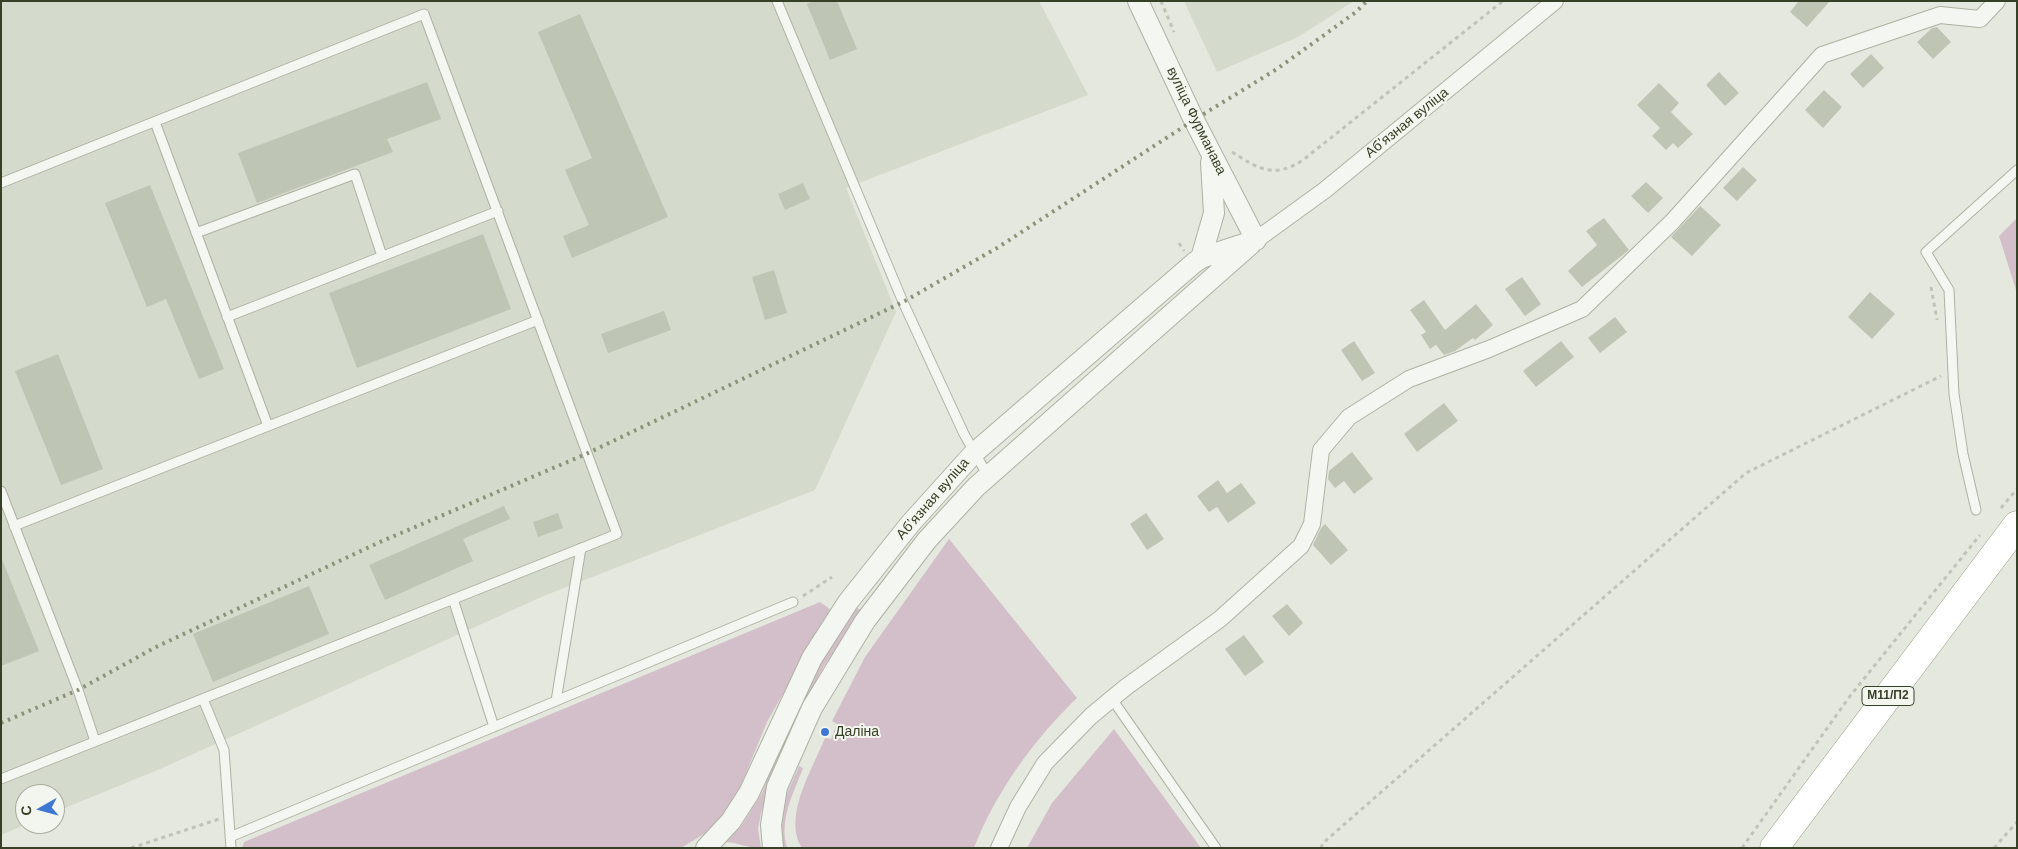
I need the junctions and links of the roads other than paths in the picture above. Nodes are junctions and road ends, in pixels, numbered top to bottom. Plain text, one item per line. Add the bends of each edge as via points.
1 (777, 1) edge
2 (1138, 1) edge
3 (1555, 1) edge
4 (1997, 1) edge
5 (155, 122) junction
6 (1219, 148) junction
7 (2017, 170) edge
8 (1, 184) edge
9 (498, 211) junction
10 (196, 233) junction
11 (1256, 240) junction
12 (382, 256) junction
13 (1201, 258) junction
14 (227, 317) junction
15 (538, 320) junction
16 (268, 426) junction
17 (974, 452) junction
18 (988, 476) junction
19 (1, 491) edge
20 (1976, 510) dead end
21 (14, 526) junction
22 (2004, 528) edge
23 (581, 548) junction
24 (453, 599) junction
25 (792, 602) road end
26 (203, 698) junction
27 (1112, 698) junction
28 (556, 701) junction
29 (494, 727) junction
30 (95, 741) junction
31 (1, 779) edge
32 (230, 837) junction
33 (231, 848) edge
34 (706, 848) edge
35 (772, 848) edge
36 (999, 848) edge
37 (1216, 848) edge
38 (1774, 848) edge

1 - 17 lane via 903,302
2 - 6 street, вуліца Фурманава
3 - 11 street, Абʼязная вуліца via 1325,190
4 - 27 street via 1980,19 1940,15 1822,55 1672,222 1582,309 1409,380 1349,417 1321,450 1312,524 1301,546 1220,619
5 - 8 lane
5 - 9 lane via 424,14
5 - 10 lane
6 - 11 street, вуліца Фурманава
6 - 13 street via 1214,214
7 - 20 lane via 1926,252 1949,290 1954,394
9 - 12 lane
9 - 15 lane
10 - 12 lane via 355,174
10 - 14 lane
11 - 13 street, Абʼязная вуліца
11 - 18 street, Абʼязная вуліца
12 - 14 lane
13 - 17 street, Абʼязная вуліца
14 - 16 lane
15 - 16 lane
15 - 23 lane via 617,534
16 - 21 lane
17 - 18 lane
17 - 34 street, Абʼязная вуліца via 910,524 848,602 812,658 749,793 731,822
18 - 35 street, Абʼязная вуліца via 928,540 865,621 812,708 777,787 771,825
19 - 21 lane
21 - 30 lane
22 - 38 highway, М11/П2
23 - 24 lane
23 - 28 lane
24 - 26 lane
24 - 29 lane
25 - 28 lane
26 - 30 lane
26 - 32 lane via 224,750
27 - 36 street via 1045,763 1018,807
27 - 37 lane
28 - 29 lane
29 - 32 lane
30 - 31 lane
32 - 33 lane

